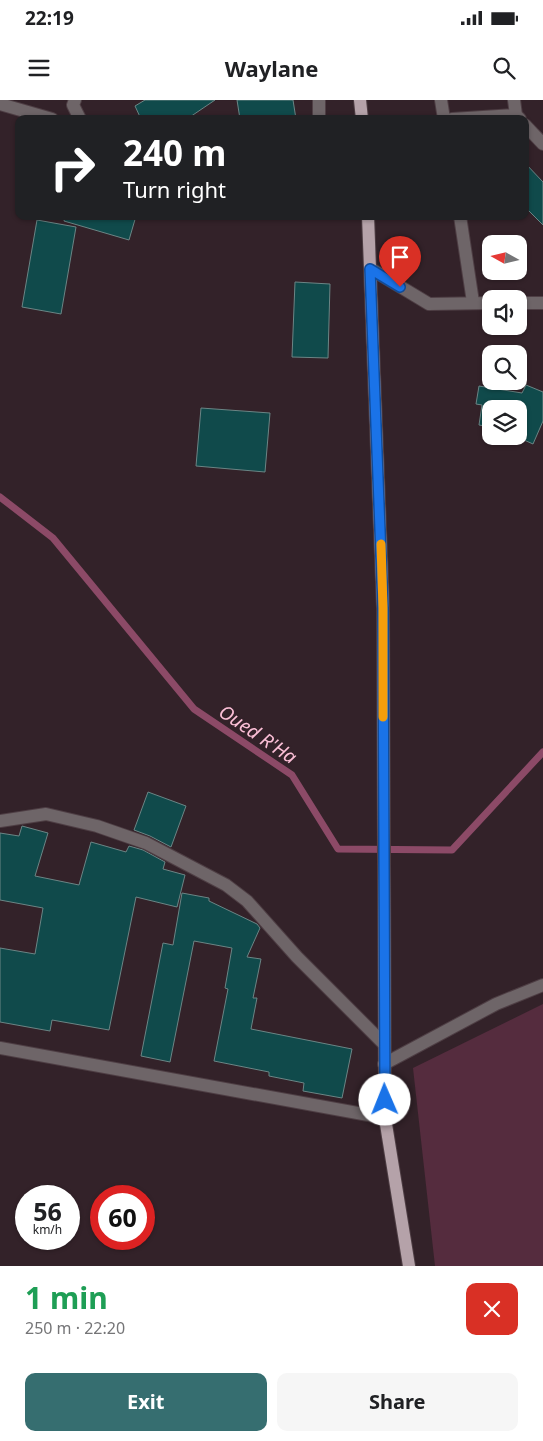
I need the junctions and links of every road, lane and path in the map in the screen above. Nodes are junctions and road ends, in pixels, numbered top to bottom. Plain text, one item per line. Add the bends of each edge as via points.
1 (75, 100) edge
2 (319, 100) edge
3 (360, 100) edge
4 (441, 100) edge
5 (514, 100) edge
6 (0, 104) edge
7 (38, 115) edge
8 (78, 115) edge
9 (320, 115) edge
10 (362, 115) edge
11 (443, 115) edge
12 (518, 115) edge
13 (529, 129) edge
14 (543, 144) edge
15 (368, 220) edge
16 (461, 220) edge
17 (370, 269) junction
18 (473, 302) junction
19 (482, 302) edge
20 (527, 303) edge
21 (543, 303) edge
22 (0, 821) edge
23 (543, 985) edge
24 (384, 1044) junction
25 (0, 1048) edge
26 (384, 1064) junction
27 (385, 1118) junction
28 (409, 1266) edge

1 - 8 street via 73,105
2 - 9 street
3 - 10 main road
4 - 11 street
5 - 12 street
6 - 7 street
13 - 14 street
15 - 17 main road
16 - 18 street
17 - 18 street via 429,304
17 - 24 main road via 383,608
18 - 19 street
20 - 21 street
22 - 24 street via 46,814 97,826 146,843 226,885 247,901 297,957
23 - 26 street via 496,1004
24 - 26 main road
25 - 27 street
26 - 27 main road
27 - 28 main road

